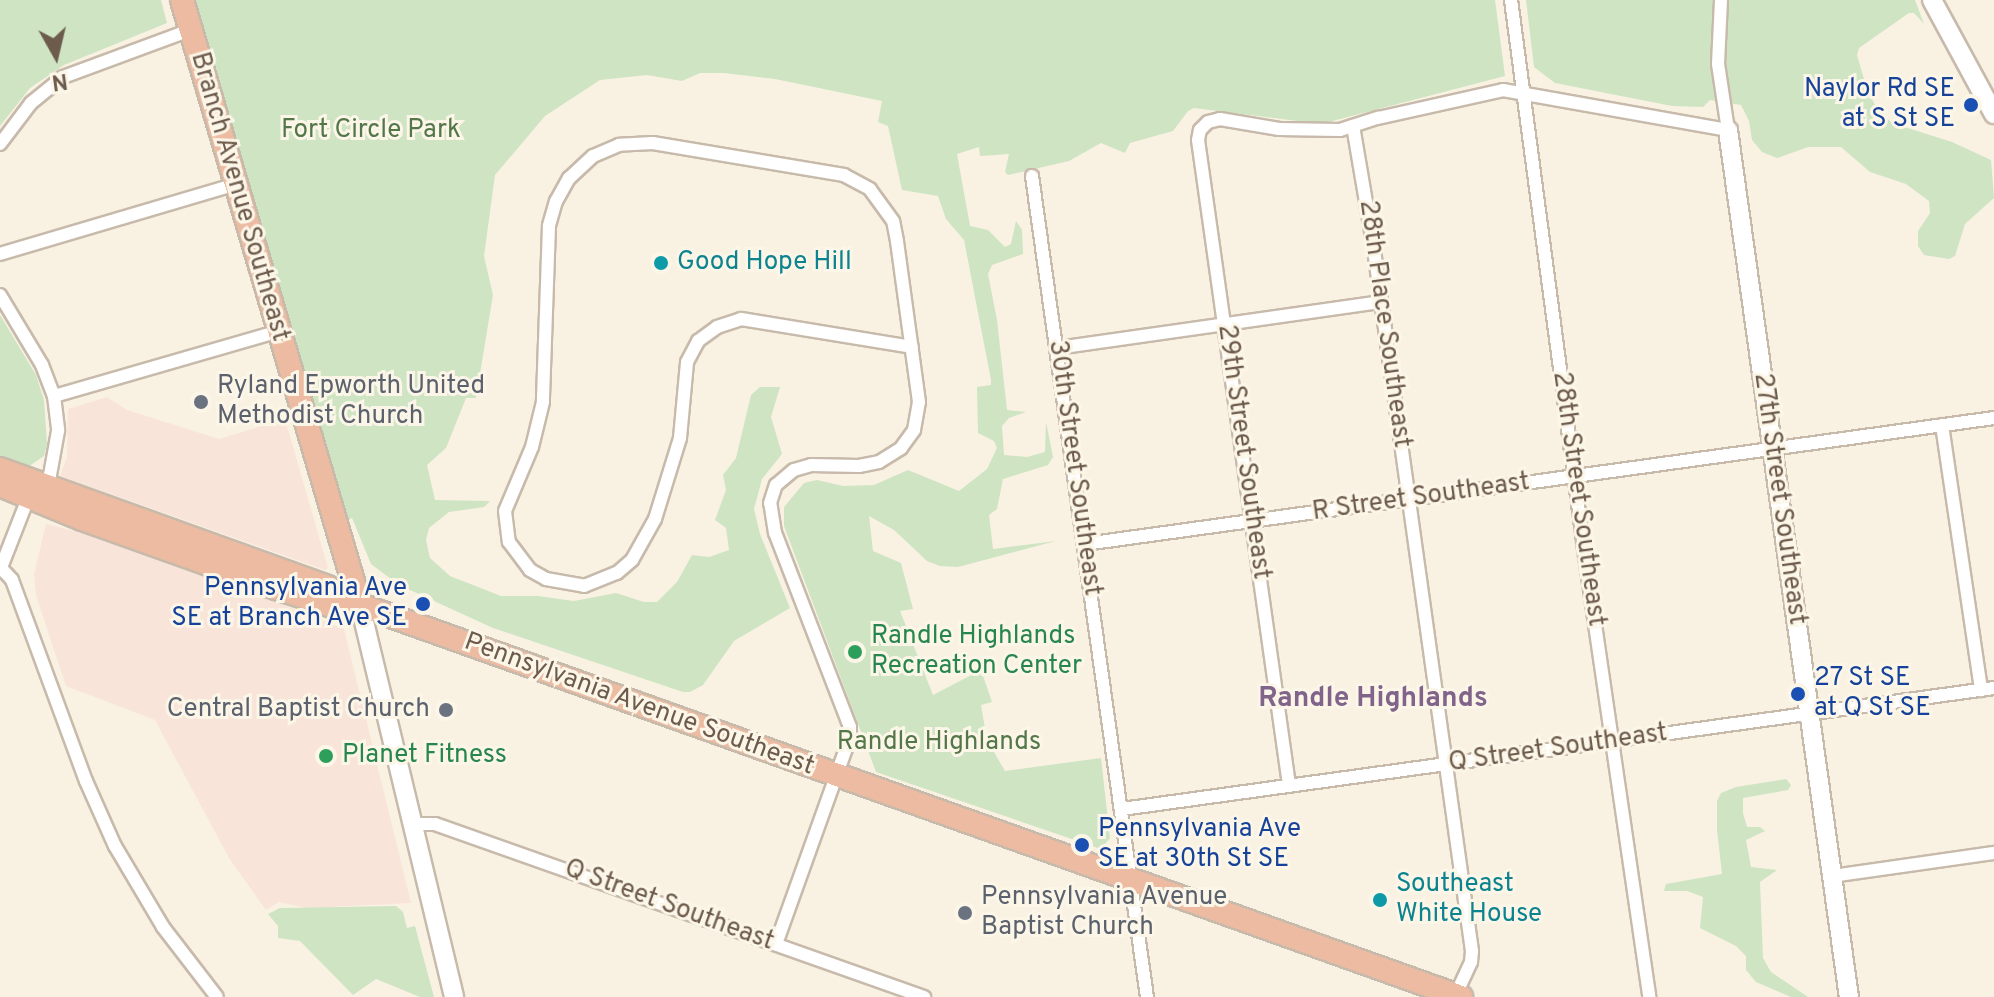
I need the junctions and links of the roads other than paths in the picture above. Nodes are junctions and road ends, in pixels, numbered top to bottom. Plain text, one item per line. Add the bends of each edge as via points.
1 (182, 0) edge
2 (1511, 0) edge
3 (1721, 0) edge
4 (1932, 0) edge
5 (190, 30) junction
6 (1523, 93) junction
7 (1994, 114) edge
8 (1353, 126) junction
9 (1728, 130) junction
10 (0, 144) edge
11 (1032, 176) dead end
12 (236, 184) junction
13 (0, 254) edge
14 (0, 295) edge
15 (1381, 302) junction
16 (1225, 324) junction
17 (279, 331) junction
18 (912, 347) junction
19 (1057, 348) junction
20 (54, 396) junction
21 (1994, 418) edge
22 (1942, 425) junction
23 (1772, 449) junction
24 (0, 469) edge
25 (1574, 476) junction
26 (0, 485) edge
27 (38, 490) junction
28 (1409, 499) junction
29 (1252, 521) junction
30 (1085, 544) junction
31 (0, 569) edge
32 (360, 605) junction
33 (1988, 689) edge
34 (1810, 714) junction
35 (1612, 741) junction
36 (1446, 764) junction
37 (836, 775) junction
38 (1289, 785) junction
39 (1122, 809) junction
40 (412, 824) junction
41 (1994, 853) edge
42 (1832, 876) junction
43 (1132, 881) junction
44 (776, 944) junction
45 (1458, 992) edge
46 (217, 997) edge
47 (454, 997) edge
48 (924, 997) edge
49 (1147, 997) edge
50 (1649, 997) edge
51 (1849, 997) edge

1 - 5 highway, Branch Avenue Southeast
2 - 6 street, 28th Street Southeast
3 - 9 street, 27th Street Southeast via 1718,64
4 - 7 street
5 - 10 street via 63,77 31,103
5 - 12 highway, Branch Avenue Southeast
6 - 8 street via 1503,90
6 - 9 street
6 - 25 street, 28th Street Southeast
8 - 15 street, 28th Place Southeast
8 - 16 street, 29th Street Southeast via 1317,132 1220,119 1200,130
9 - 23 street, 27th Street Southeast
11 - 19 street, 30th Street Southeast
12 - 13 street
12 - 17 highway, Branch Avenue Southeast
14 - 20 street via 42,365
15 - 16 street
15 - 28 street, 28th Place Southeast
16 - 19 street
16 - 29 street, 29th Street Southeast
17 - 20 street
17 - 32 highway, Branch Avenue Southeast
18 - 18 street via 741,319 717,327 698,341 687,362 680,438 655,519 632,560 617,573 584,586 557,583 530,570 509,542 505,511 532,447 543,402 550,218 559,193 581,165 612,147 653,143 844,175 862,183 881,200 895,231
18 - 37 street via 919,408 905,444 871,465 798,469 779,481 770,498 775,533 848,716 850,737
19 - 30 street, 30th Street Southeast
20 - 27 street via 57,443
21 - 22 street, R Street Southeast
22 - 23 street, R Street Southeast
22 - 33 street
23 - 25 street, R Street Southeast
23 - 34 street, 27th Street Southeast
24 - 27 highway, Pennsylvania Avenue Southeast
25 - 28 street, R Street Southeast
25 - 35 street, 28th Street Southeast
26 - 27 highway, Pennsylvania Avenue Southeast
27 - 31 street
27 - 32 highway, Pennsylvania Avenue Southeast via 82,519 332,606
28 - 29 street, R Street Southeast
28 - 36 street, 28th Place Southeast
29 - 30 street, R Street Southeast
29 - 38 street, 29th Street Southeast
30 - 39 street, 30th Street Southeast
31 - 46 street via 12,580 115,846 163,927
32 - 37 highway, Pennsylvania Avenue Southeast
32 - 40 street, Branch Avenue Southeast
33 - 34 street, Q Street Southeast
34 - 35 street, Q Street Southeast
34 - 42 street, 27th Street Southeast
35 - 36 street, Q Street Southeast
35 - 50 street, 28th Street Southeast
36 - 38 street, Q Street Southeast
36 - 45 street, 28th Place Southeast via 1472,951
37 - 43 highway, Pennsylvania Avenue Southeast
37 - 44 street
38 - 39 street, Q Street Southeast
39 - 43 street, 30th Street Southeast
40 - 44 street, Q Street Southeast via 435,824
40 - 47 street, Branch Avenue Southeast
41 - 42 street
42 - 51 street, 27th Street Southeast
43 - 45 highway, Pennsylvania Avenue Southeast
43 - 49 street, 30th Street Southeast
44 - 48 street, Q Street Southeast

